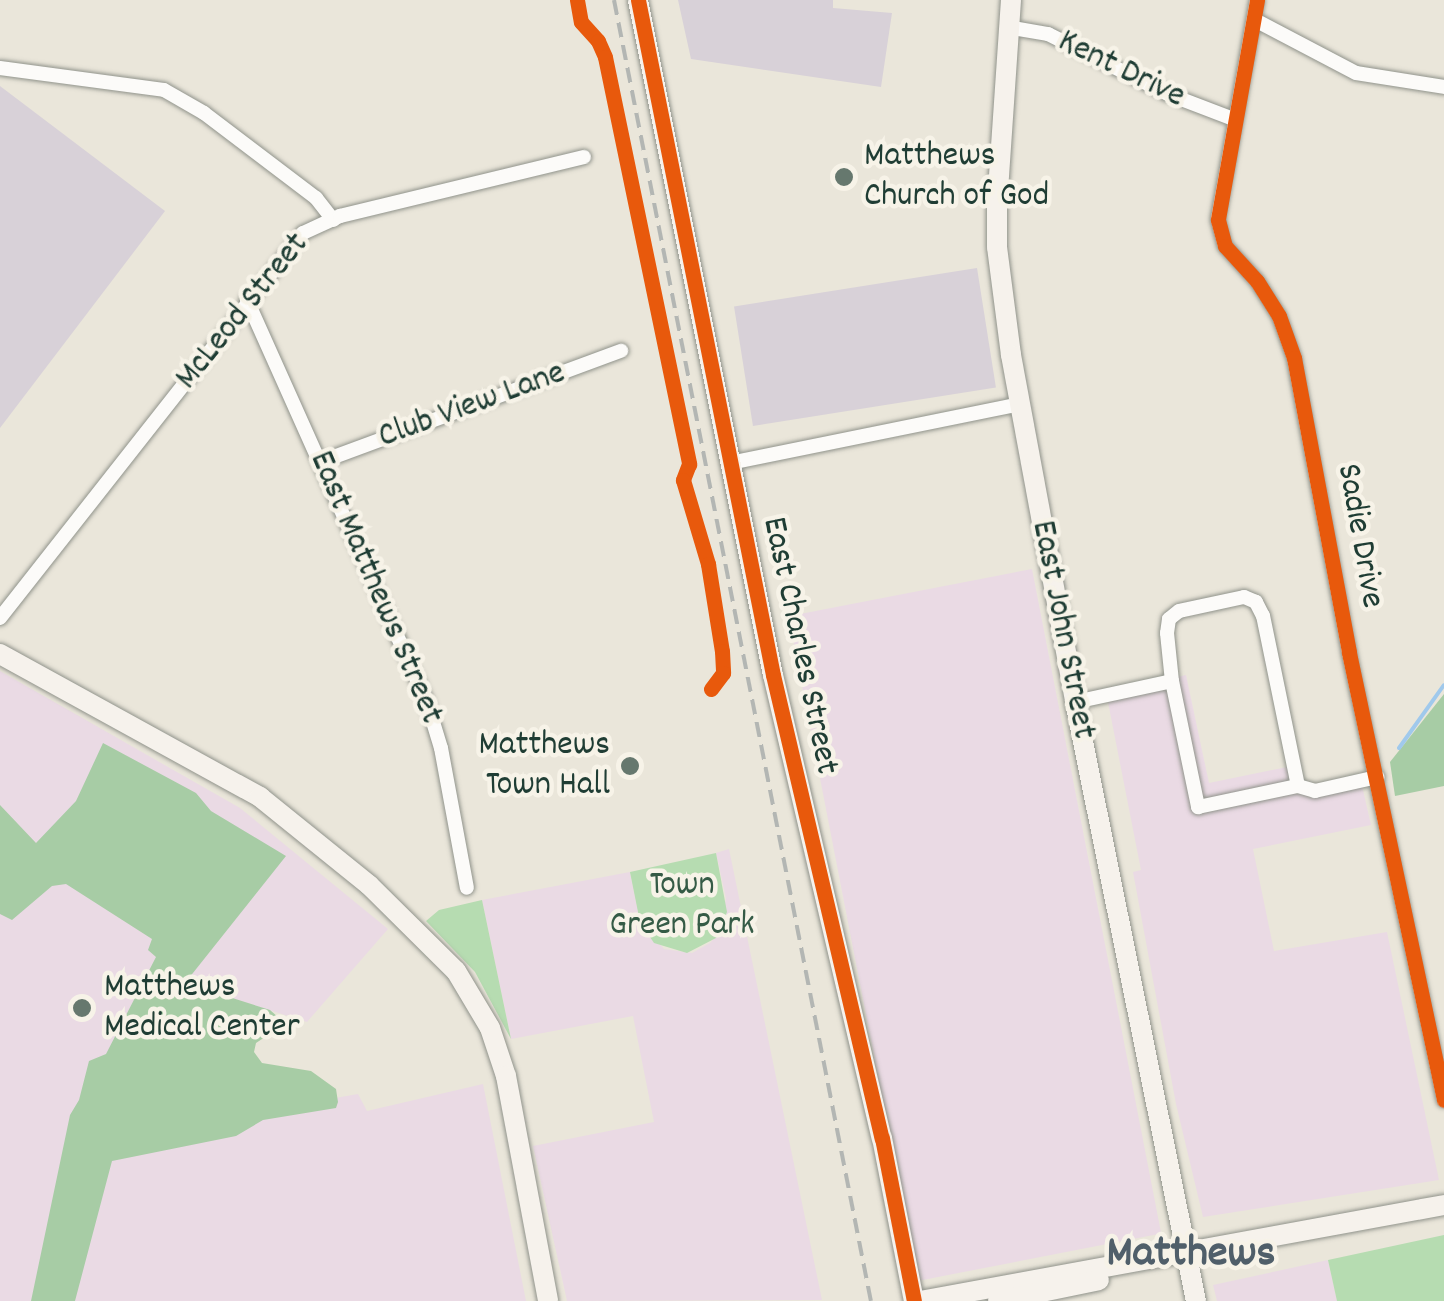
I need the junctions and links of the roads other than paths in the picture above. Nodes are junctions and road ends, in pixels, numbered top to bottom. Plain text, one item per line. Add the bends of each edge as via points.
1 (638, 0) edge
2 (1011, 0) edge
3 (1256, 0) edge
4 (1255, 20) junction
5 (1008, 27) junction
6 (0, 68) edge
7 (1444, 87) edge
8 (1233, 119) junction
9 (584, 157) dead end
10 (333, 220) junction
11 (247, 300) junction
12 (621, 351) dead end
13 (1020, 404) junction
14 (323, 461) junction
15 (730, 463) junction
16 (0, 618) edge
17 (0, 654) edge
18 (1172, 681) junction
19 (1075, 702) junction
20 (1377, 777) junction
21 (1298, 786) junction
22 (467, 888) dead end
23 (1444, 1100) edge
24 (1444, 1206) edge
25 (1187, 1254) junction
26 (548, 1301) edge
27 (917, 1301) edge
28 (998, 1301) edge
29 (1196, 1301) edge

1 - 15 main road, East Charles Street
2 - 5 main road, East John Street
3 - 4 street, Sadie Drive
4 - 7 street via 1356,73
4 - 8 street, Sadie Drive
5 - 8 street, Kent Drive via 1048,34
5 - 13 main road, East John Street via 997,247
6 - 10 street via 164,90 204,112 316,198
8 - 20 street, Sadie Drive via 1220,233 1268,295 1294,358
9 - 10 street, McLeod Street
10 - 11 street, McLeod Street via 303,233
11 - 14 street, East Matthews Street
11 - 16 street, McLeod Street
12 - 14 street, Club View Lane
13 - 15 street
13 - 19 main road, East John Street
14 - 22 street, East Matthews Street via 428,702
15 - 27 main road, East Charles Street via 808,838
17 - 26 main road via 260,797 456,971 476,1000 506,1076
18 - 19 street
18 - 21 street via 1198,808
18 - 21 street via 1169,620 1180,611 1244,597 1256,602
19 - 25 main road, East John Street
20 - 21 street via 1315,791
20 - 23 street, Sadie Drive
24 - 25 main road
25 - 27 main road
25 - 28 main road via 1156,1268
25 - 29 main road, East John Street

